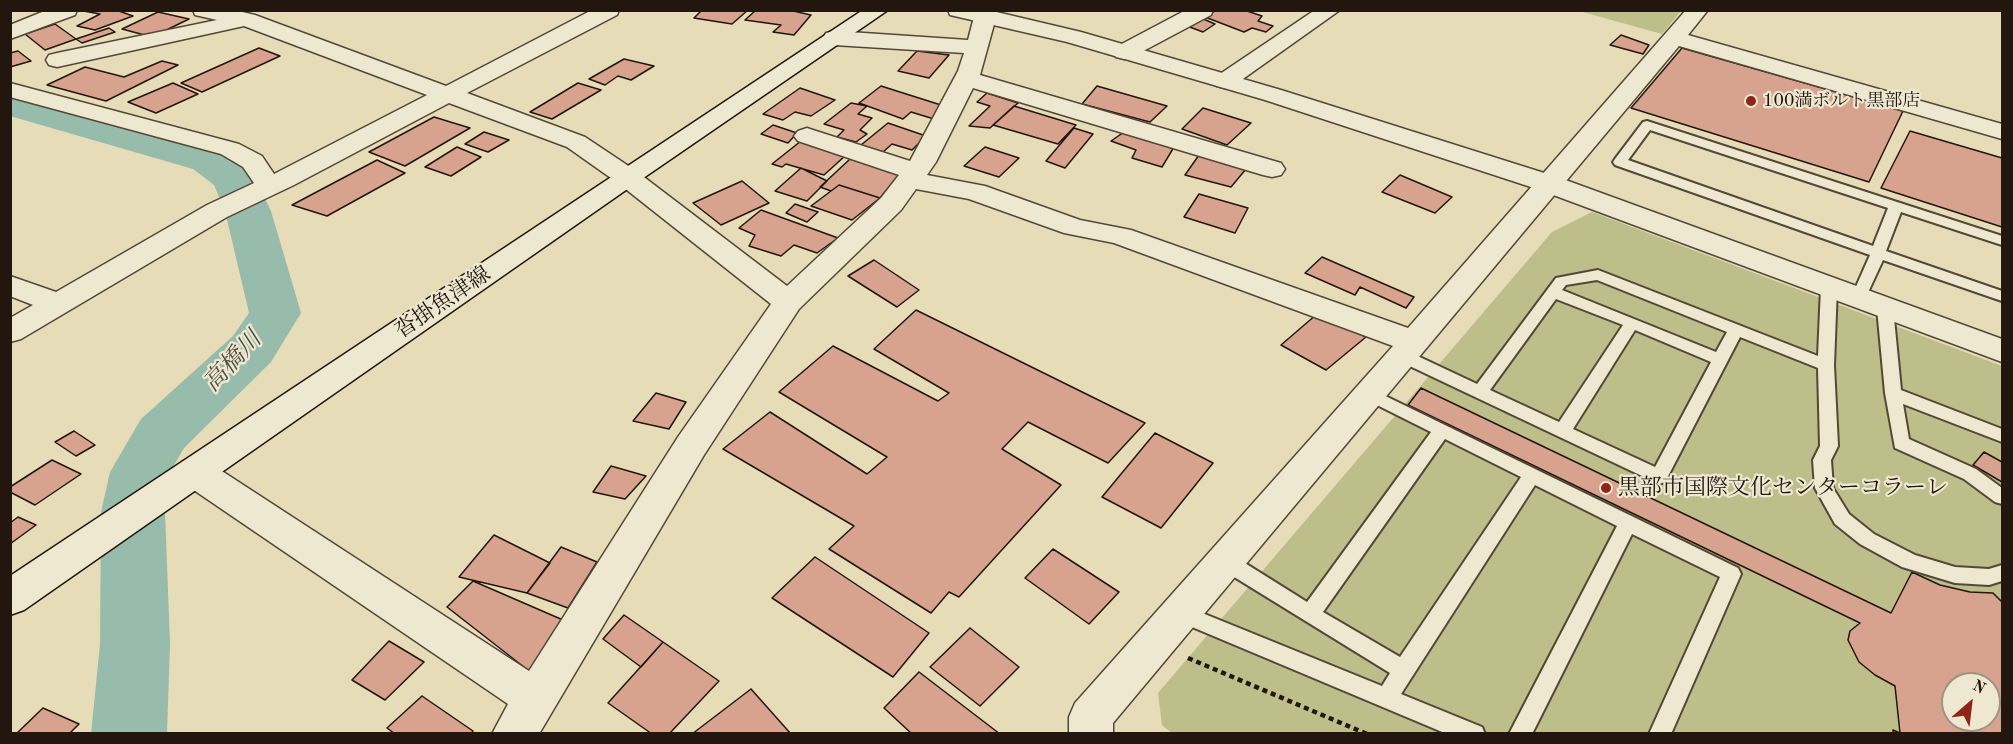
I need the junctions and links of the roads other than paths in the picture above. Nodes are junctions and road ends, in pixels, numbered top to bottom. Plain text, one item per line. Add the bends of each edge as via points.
1 (67, 10) edge
2 (203, 10) edge
3 (609, 10) edge
4 (878, 10) edge
5 (1203, 10) edge
6 (1330, 10) edge
7 (1698, 10) edge
8 (247, 20) junction
9 (973, 25) edge
10 (10, 33) edge
11 (834, 38) junction
12 (1674, 38) junction
13 (1124, 52) junction
14 (57, 60) dead end
15 (966, 78) junction
16 (1225, 81) junction
17 (10, 90) edge
18 (449, 94) junction
19 (2002, 132) edge
20 (807, 136) dead end
21 (1272, 169) dead end
22 (913, 176) junction
23 (627, 177) junction
24 (1550, 184) junction
25 (269, 186) junction
26 (1896, 206) junction
27 (2002, 241) edge
28 (1878, 253) junction
29 (10, 285) edge
30 (1829, 287) junction
31 (1553, 292) junction
32 (2002, 296) edge
33 (788, 302) junction
34 (1872, 303) junction
35 (58, 304) junction
36 (1632, 323) junction
37 (1736, 330) junction
38 (10, 332) edge
39 (1409, 349) junction
40 (2002, 351) edge
41 (1720, 360) junction
42 (1826, 365) junction
43 (1480, 392) junction
44 (1893, 393) junction
45 (1370, 394) junction
46 (1442, 430) junction
47 (1562, 431) junction
48 (2002, 436) edge
49 (195, 472) junction
50 (1532, 475) junction
51 (2002, 496) edge
52 (1628, 523) junction
53 (1225, 561) junction
54 (2002, 573) edge
55 (10, 598) edge
56 (1180, 613) junction
57 (1310, 614) junction
58 (1403, 670) junction
59 (1387, 698) junction
60 (536, 699) junction
61 (514, 734) edge
62 (1067, 734) edge
63 (1089, 734) edge
64 (1474, 734) edge
65 (1520, 734) edge
66 (1660, 734) edge

1 - 10 street
2 - 8 street
3 - 18 street
4 - 11 street, 沓掛魚津線
5 - 13 street
6 - 16 street
7 - 12 street
8 - 14 street
8 - 18 street
9 - 11 street
9 - 13 street
9 - 15 street
11 - 23 street, 沓掛魚津線
12 - 19 street
12 - 24 street
13 - 16 street
15 - 21 street
15 - 22 street
16 - 24 street
17 - 25 street via 231,149 253,162
18 - 23 street via 576,142
18 - 25 street
20 - 22 street
22 - 33 street via 891,204
22 - 39 street via 975,192 1074,227 1121,236
23 - 33 street
23 - 49 street, 沓掛魚津線
24 - 30 street
24 - 39 street
25 - 35 street via 217,211
26 - 27 lane
26 - 28 lane
26 - 28 lane via 1647,125 1620,162
28 - 32 lane
28 - 34 lane
29 - 35 street
30 - 34 street
30 - 42 lane
31 - 36 lane
31 - 37 lane via 1561,281 1598,275
31 - 43 lane
33 - 60 street via 691,446
34 - 40 street
34 - 44 lane
35 - 38 street
36 - 41 lane
36 - 47 lane
37 - 41 lane
37 - 42 lane
39 - 43 lane
39 - 45 street
41 - 47 lane via 1659,477
42 - 54 lane via 1829,446 1822,460 1824,488 1842,519 1867,540 1910,561 1955,575 1989,577
43 - 47 lane
44 - 48 lane
44 - 51 lane via 1901,443 1970,474
45 - 46 lane
45 - 53 street
46 - 50 lane
46 - 57 lane
49 - 55 street, 沓掛魚津線
49 - 60 street
50 - 52 lane
50 - 58 lane
52 - 65 lane
52 - 66 lane via 1731,574
53 - 56 street
53 - 57 lane
56 - 59 lane
56 - 63 street via 1091,717
57 - 58 lane
58 - 59 lane
59 - 64 lane
60 - 61 street
62 - 63 street

